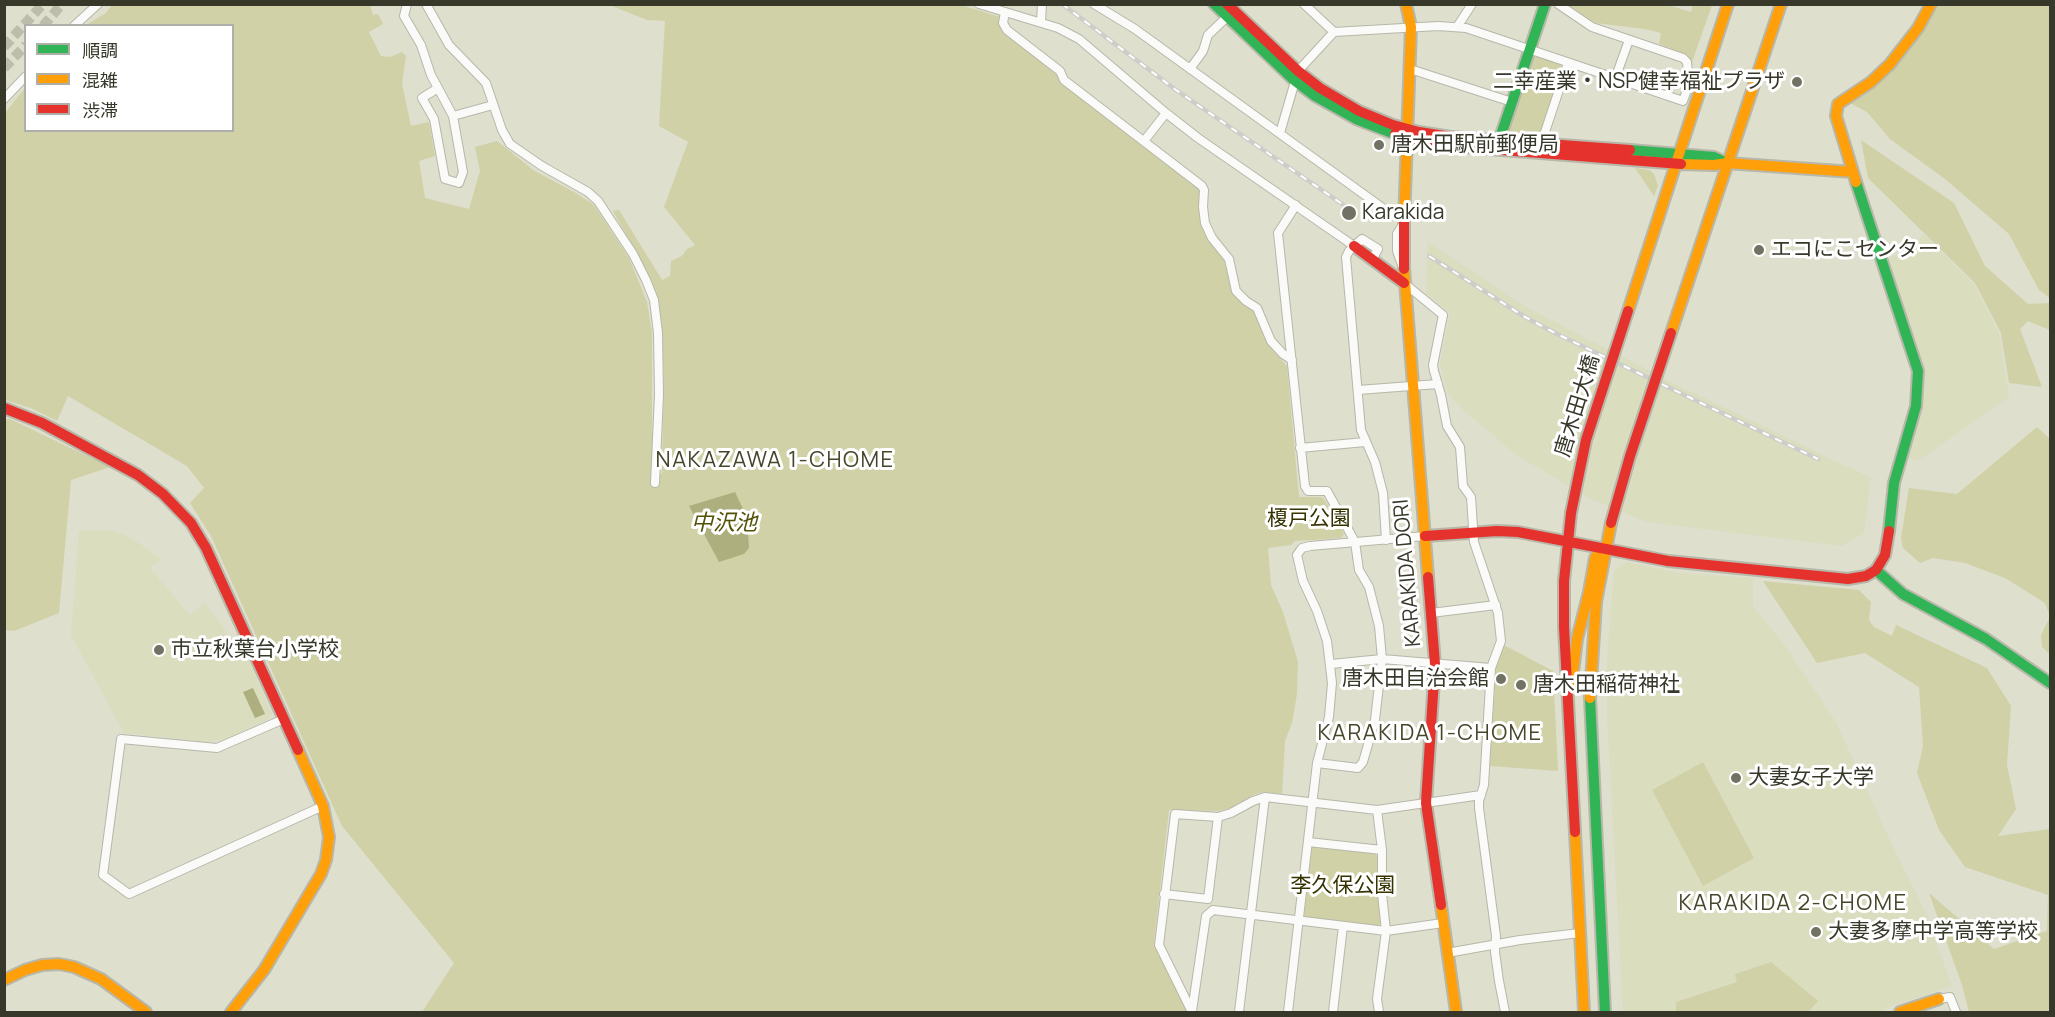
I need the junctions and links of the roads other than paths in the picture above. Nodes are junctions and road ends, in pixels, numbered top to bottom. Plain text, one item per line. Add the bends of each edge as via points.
1 (98, 4) edge
2 (407, 4) edge
3 (426, 4) edge
4 (979, 4) edge
5 (1042, 4) edge
6 (1094, 4) edge
7 (1214, 4) edge
8 (1227, 4) edge
9 (1304, 4) edge
10 (1406, 4) edge
11 (1472, 4) edge
12 (1545, 4) edge
13 (1558, 4) edge
14 (1728, 4) edge
15 (1781, 4) edge
16 (1931, 4) edge
17 (1005, 12) junction
18 (1227, 17) junction
19 (1041, 22) junction
20 (76, 24) edge
21 (1411, 27) junction
22 (1457, 27) junction
23 (1334, 32) junction
24 (1629, 40) junction
25 (1529, 49) junction
26 (1568, 63) junction
27 (1190, 69) junction
28 (1410, 69) junction
29 (1296, 75) junction
30 (24, 78) edge
31 (1615, 79) junction
32 (438, 88) junction
33 (4, 99) edge
34 (1512, 102) junction
35 (493, 105) junction
36 (1166, 113) junction
37 (453, 116) junction
38 (1280, 133) junction
39 (1407, 134) junction
40 (1144, 141) junction
41 (1499, 141) junction
42 (1541, 144) junction
43 (1678, 159) junction
44 (1727, 163) junction
45 (1853, 172) junction
46 (1296, 205) junction
47 (1404, 220) junction
48 (1354, 246) junction
49 (1404, 277) junction
50 (1292, 360) junction
51 (1438, 384) junction
52 (1412, 386) junction
53 (1358, 390) junction
54 (4, 408) edge
55 (1365, 442) junction
56 (1300, 448) junction
57 (655, 483) dead end
58 (1473, 532) junction
59 (1425, 536) junction
60 (1386, 540) junction
61 (1567, 540) junction
62 (1355, 542) junction
63 (1605, 548) junction
64 (1875, 570) junction
65 (1496, 605) junction
66 (1431, 613) junction
67 (1382, 659) junction
68 (1331, 664) junction
69 (1435, 664) junction
70 (1491, 668) junction
71 (2050, 683) edge
72 (1568, 713) junction
73 (284, 720) junction
74 (1317, 763) junction
75 (1481, 795) junction
76 (1265, 797) junction
77 (1312, 802) junction
78 (1426, 803) junction
79 (323, 806) junction
80 (1377, 810) junction
81 (1218, 817) junction
82 (1308, 842) junction
83 (1382, 850) junction
84 (1164, 894) junction
85 (1251, 914) junction
86 (1299, 920) junction
87 (1443, 923) junction
88 (1343, 926) junction
89 (1386, 931) junction
90 (1580, 933) junction
91 (1496, 944) junction
92 (1447, 953) junction
93 (4, 980) edge
94 (1939, 999) joint
95 (146, 1012) edge
96 (231, 1012) edge
97 (1239, 1012) edge
98 (1288, 1012) edge
99 (1333, 1012) edge
100 (1379, 1012) edge
101 (1456, 1012) edge
102 (1505, 1012) edge
103 (1584, 1012) edge
104 (1605, 1012) edge
105 (1900, 1012) edge
106 (1956, 1012) edge

1 - 20 street
2 - 32 street via 404,16
3 - 35 street via 449,45 486,83
4 - 17 street
5 - 19 street
6 - 27 street
7 - 18 street
8 - 29 street
9 - 23 street
10 - 21 street, KARAKIDA DORI
11 - 22 street
12 - 25 street
13 - 24 street via 1592,27
14 - 43 street, 唐木田大橋
15 - 44 street
16 - 45 street via 1907,45 1890,64 1838,104 1836,116
17 - 19 street
17 - 40 street via 1004,27 1060,71 1064,80
18 - 27 street via 1208,35 1203,51
18 - 29 street
19 - 36 street via 1070,33 1088,46
21 - 22 street
21 - 23 street
21 - 28 street, KARAKIDA DORI
22 - 25 street
23 - 29 street
24 - 31 street
24 - 31 street via 1687,62 1689,84 1683,101
25 - 26 street
25 - 34 street
26 - 31 street
26 - 42 street
27 - 38 street
28 - 34 street
28 - 39 street, KARAKIDA DORI
29 - 38 street
29 - 39 street via 1315,96 1336,109 1373,127
30 - 33 street
32 - 37 street
32 - 37 street via 422,98 434,119 445,179 459,183 463,172
34 - 41 street
35 - 37 street
35 - 57 street via 510,144 598,201 646,280 654,300 658,333
36 - 40 street
36 - 46 street
38 - 47 street
39 - 41 street
39 - 43 street via 1451,146
39 - 47 street, KARAKIDA DORI
40 - 50 street via 1202,186 1205,224 1229,260 1236,291 1257,308 1271,342
41 - 42 street
42 - 43 street
43 - 44 street
43 - 61 street, 唐木田大橋, bridge via 1586,441
44 - 45 street
44 - 63 street, bridge via 1630,456
45 - 64 street via 1919,379 1916,406 1893,483 1885,555
46 - 48 street
46 - 50 street via 1278,233
47 - 49 street, KARAKIDA DORI, bridge
48 - 49 street
48 - 53 street via 1347,257
49 - 51 street via 1443,315 1433,365
49 - 52 street, KARAKIDA DORI
50 - 56 street
51 - 52 street
51 - 58 street via 1447,426 1460,447 1463,486 1471,497
52 - 53 street
52 - 59 street, KARAKIDA DORI
53 - 55 street
54 - 73 street via 138,476 183,514 206,548
55 - 56 street
55 - 60 street via 1383,493
56 - 62 street via 1305,486 1308,491 1328,491
58 - 59 street
58 - 61 street via 1518,532
58 - 65 street
59 - 60 street
59 - 66 street, KARAKIDA DORI
60 - 62 street
61 - 63 street
61 - 72 street, 唐木田大橋 via 1564,609
62 - 67 street via 1359,570 1369,587 1379,626
62 - 68 street via 1310,546 1297,555 1327,641
63 - 64 street via 1707,566 1848,579
63 - 72 street via 1595,558 1579,631
63 - 104 street via 1591,655 1590,711
64 - 71 street via 1903,594 1986,639
65 - 66 street
65 - 70 street via 1501,641
66 - 69 street, KARAKIDA DORI
67 - 68 street
67 - 69 street
67 - 74 street via 1375,720 1363,762 1358,768
68 - 74 street via 1332,699
69 - 70 street
69 - 78 street, KARAKIDA DORI
70 - 75 street
72 - 90 street
73 - 79 street
73 - 79 street via 217,748 121,739 103,875 129,894
74 - 77 street
75 - 78 street
75 - 91 street via 1479,808
76 - 77 street
76 - 81 street
76 - 85 street
77 - 80 street
77 - 82 street
78 - 80 street
78 - 87 street, KARAKIDA DORI
79 - 96 street via 329,837 321,874 264,970
80 - 83 street
81 - 84 street via 1175,814
81 - 84 street via 1208,899
82 - 83 street
82 - 86 street
83 - 89 street
84 - 85 street via 1160,945 1192,1012 1206,916 1213,910
85 - 86 street
85 - 97 street
86 - 88 street
86 - 98 street
87 - 89 street
87 - 92 street, KARAKIDA DORI
88 - 89 street
88 - 99 street
89 - 100 street via 1377,999
90 - 91 street
90 - 103 street
91 - 92 street
91 - 102 street
92 - 101 street, KARAKIDA DORI
93 - 95 street via 42,965 74,967 101,979
94 - 105 street
94 - 106 street via 1950,997

